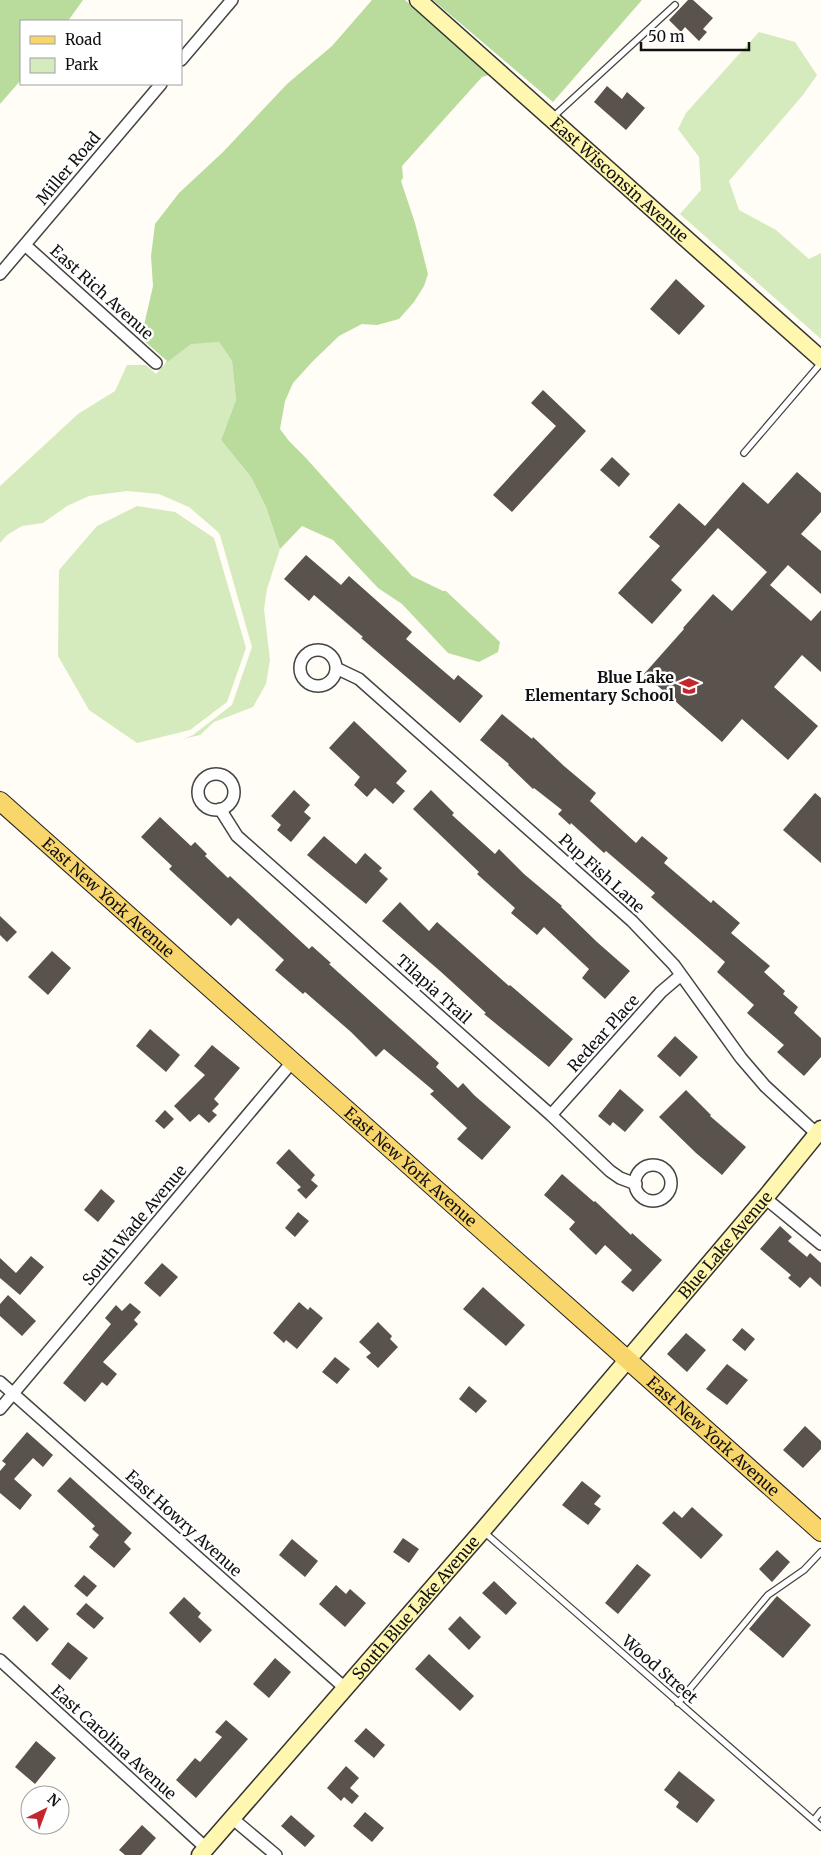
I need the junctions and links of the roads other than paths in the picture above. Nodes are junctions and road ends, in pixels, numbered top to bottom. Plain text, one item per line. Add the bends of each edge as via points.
1 (232, 0) edge
2 (418, 0) edge
3 (675, 5) dead end
4 (182, 59) edge
5 (160, 85) edge
6 (552, 119) junction
7 (25, 245) junction
8 (0, 274) edge
9 (821, 359) edge
10 (156, 363) dead end
11 (821, 363) edge
12 (744, 453) dead end
13 (336, 668) dead end
14 (0, 801) edge
15 (220, 809) dead end
16 (681, 975) junction
17 (293, 1062) junction
18 (551, 1115) junction
19 (819, 1132) edge
20 (636, 1184) dead end
21 (765, 1198) junction
22 (821, 1244) edge
23 (627, 1359) junction
24 (0, 1382) edge
25 (14, 1394) junction
26 (0, 1409) edge
27 (482, 1531) junction
28 (821, 1532) edge
29 (821, 1552) edge
30 (0, 1660) edge
31 (346, 1689) junction
32 (678, 1703) junction
33 (821, 1811) edge
34 (233, 1819) junction
35 (814, 1820) junction
36 (821, 1826) edge
37 (203, 1852) edge
38 (276, 1855) edge

1 - 4 street
2 - 6 main road, East Wisconsin Avenue
3 - 6 lane
5 - 7 street, Miller Road
6 - 9 main road, East Wisconsin Avenue
7 - 8 street, Miller Road
7 - 10 street, East Rich Avenue
11 - 12 lane
13 - 16 street, Pup Fish Lane via 359,679 632,921
14 - 17 main road, East New York Avenue
15 - 18 street, Tilapia Trail via 237,836
16 - 18 street, Redear Place via 661,992
16 - 19 street, Pup Fish Lane via 765,1086
17 - 23 main road, East New York Avenue
17 - 25 street, South Wade Avenue
18 - 20 street, Tilapia Trail via 610,1171
19 - 21 main road, Blue Lake Avenue
21 - 22 street
21 - 23 main road, Blue Lake Avenue
23 - 27 main road, South Blue Lake Avenue
23 - 28 main road, East New York Avenue
24 - 25 street, East Howry Avenue
25 - 26 street, South Wade Avenue
25 - 31 street, East Howry Avenue
27 - 31 main road, South Blue Lake Avenue
27 - 32 lane, Wood Street
29 - 32 lane via 804,1570 768,1595
30 - 37 street, East Carolina Avenue
31 - 34 main road, South Blue Lake Avenue
32 - 35 lane, Wood Street
33 - 35 lane
34 - 37 main road, South Blue Lake Avenue
34 - 38 street
35 - 36 lane, Wood Street

